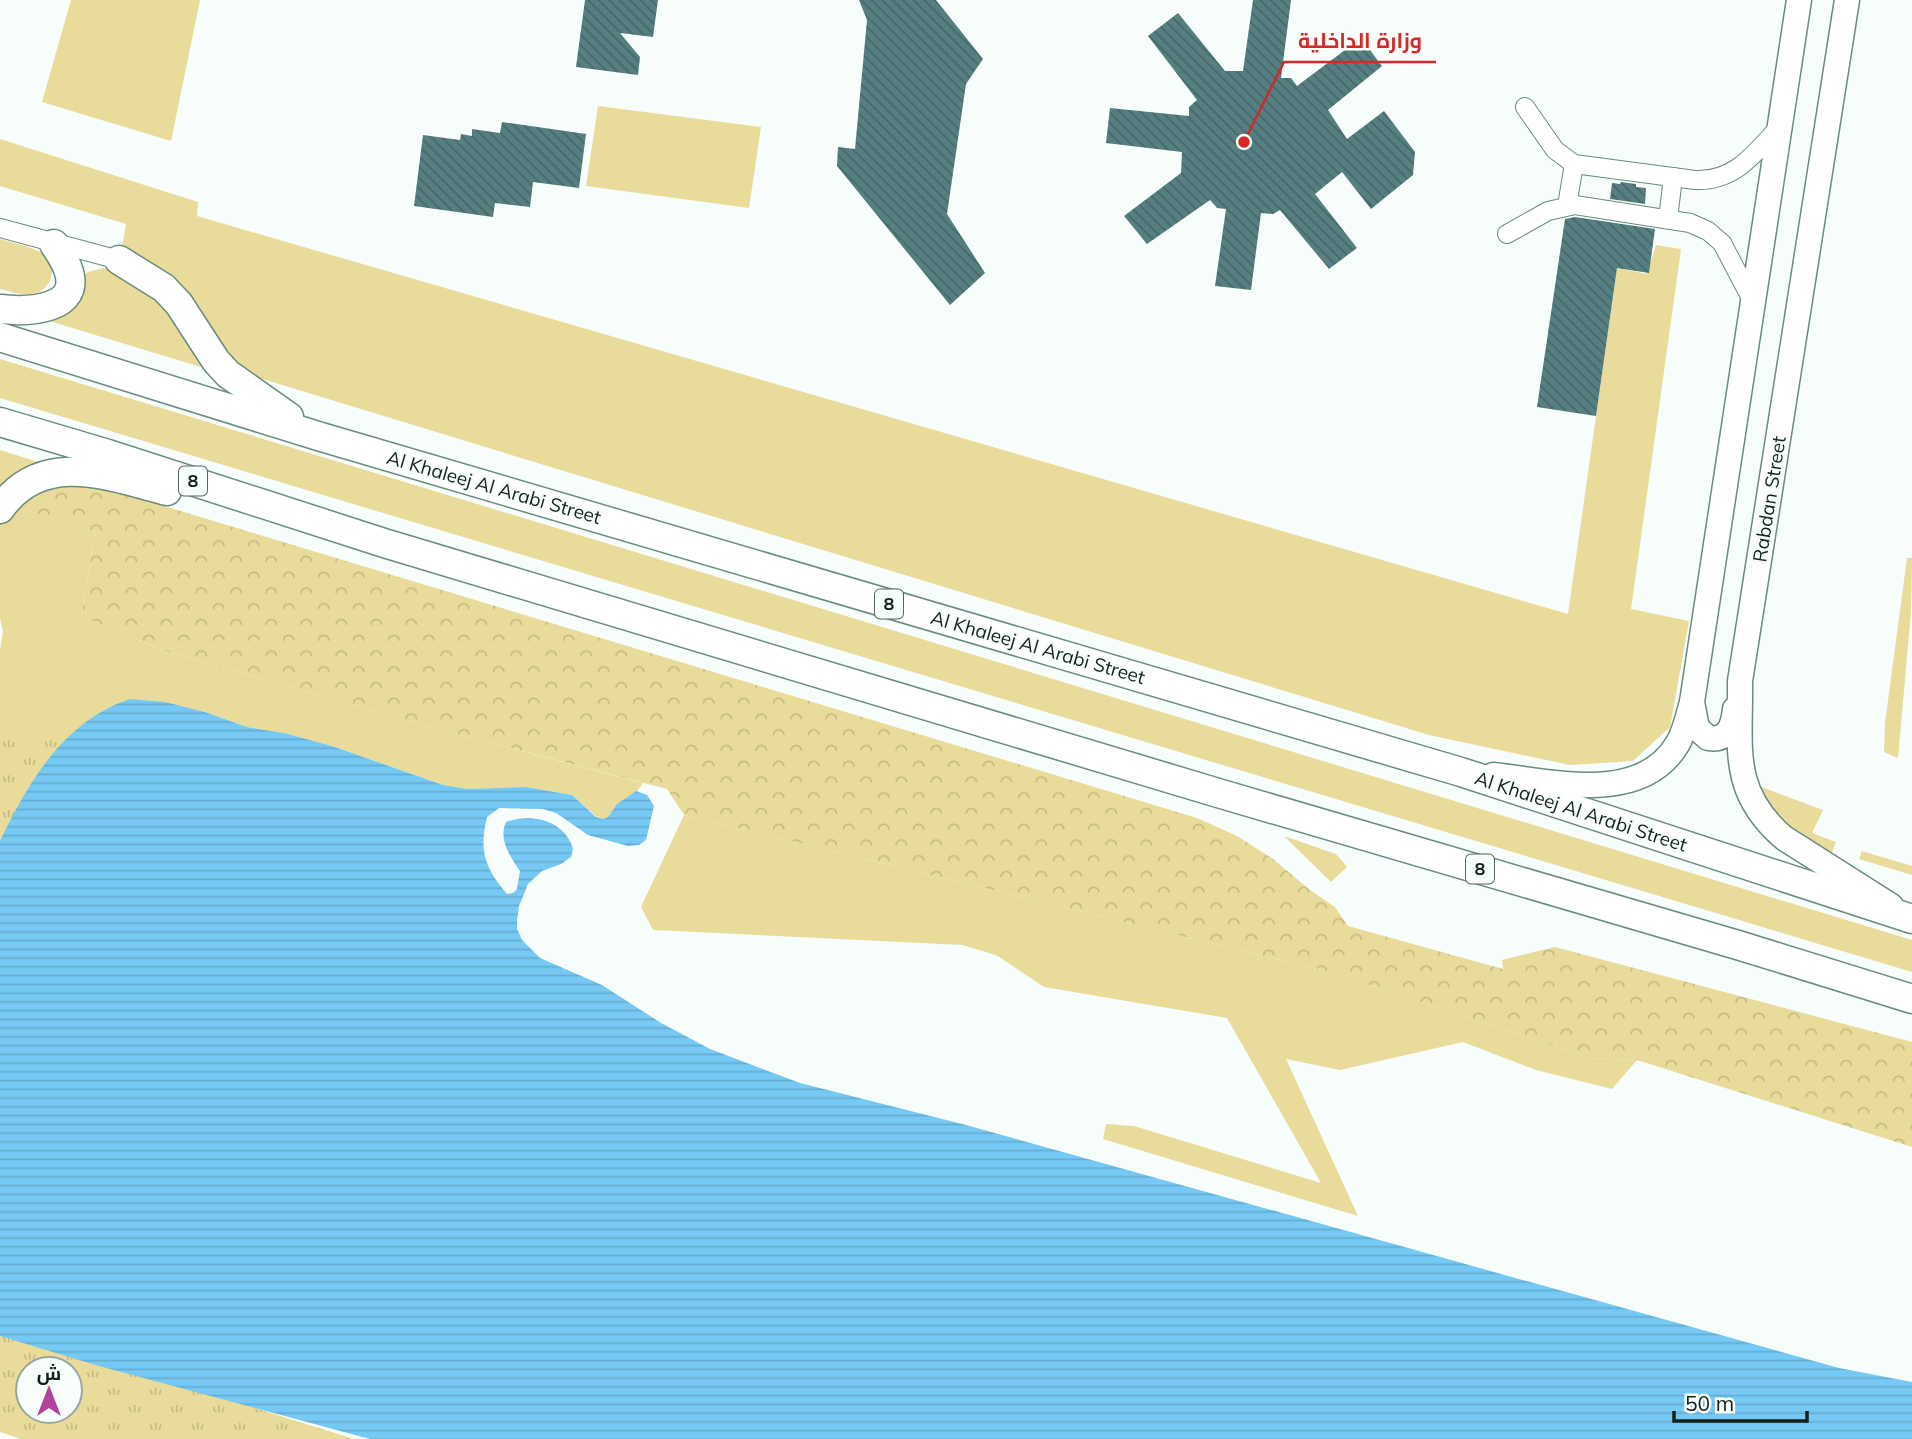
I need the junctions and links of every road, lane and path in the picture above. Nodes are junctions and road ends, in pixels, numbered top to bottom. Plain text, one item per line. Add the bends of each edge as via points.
1 (1799, 0) edge
2 (1847, 4) edge
3 (1525, 107) dead end
4 (1780, 126) junction
5 (1574, 164) junction
6 (1673, 177) junction
7 (1567, 206) junction
8 (1668, 219) junction
9 (0, 228) edge
10 (1507, 234) dead end
11 (54, 244) junction
12 (119, 260) joint
13 (1753, 302) junction
14 (0, 309) edge
15 (0, 337) edge
16 (0, 422) edge
17 (318, 436) junction
18 (0, 509) edge
19 (384, 542) junction
20 (1740, 681) junction
21 (1692, 702) junction
22 (1461, 772) junction
23 (1911, 919) edge
24 (1912, 999) edge

1 - 4 main road
2 - 20 main road, Rabdan Street
3 - 5 street via 1555,150
4 - 6 street via 1731,174 1707,180
4 - 13 main road
5 - 6 street
5 - 7 street
6 - 8 street
7 - 8 street
7 - 10 street via 1548,211
8 - 13 street via 1699,226 1716,237
9 - 11 street
11 - 12 street
11 - 14 highway via 69,272 65,295 39,310
12 - 17 highway via 164,288 228,374
13 - 21 main road
15 - 17 highway, Al Khaleej Al Arabi Street / 8
16 - 19 highway, 8
17 - 22 highway, Al Khaleej Al Arabi Street / 8
18 - 19 highway via 15,492 40,476 68,471 99,473
19 - 24 highway, 8
20 - 21 main road via 1733,723 1719,738 1700,733
20 - 23 main road, Rabdan Street via 1743,780 1758,811 1784,838
21 - 22 main road via 1678,743 1652,770 1635,779 1594,785
22 - 23 highway, Al Khaleej Al Arabi Street / 8

